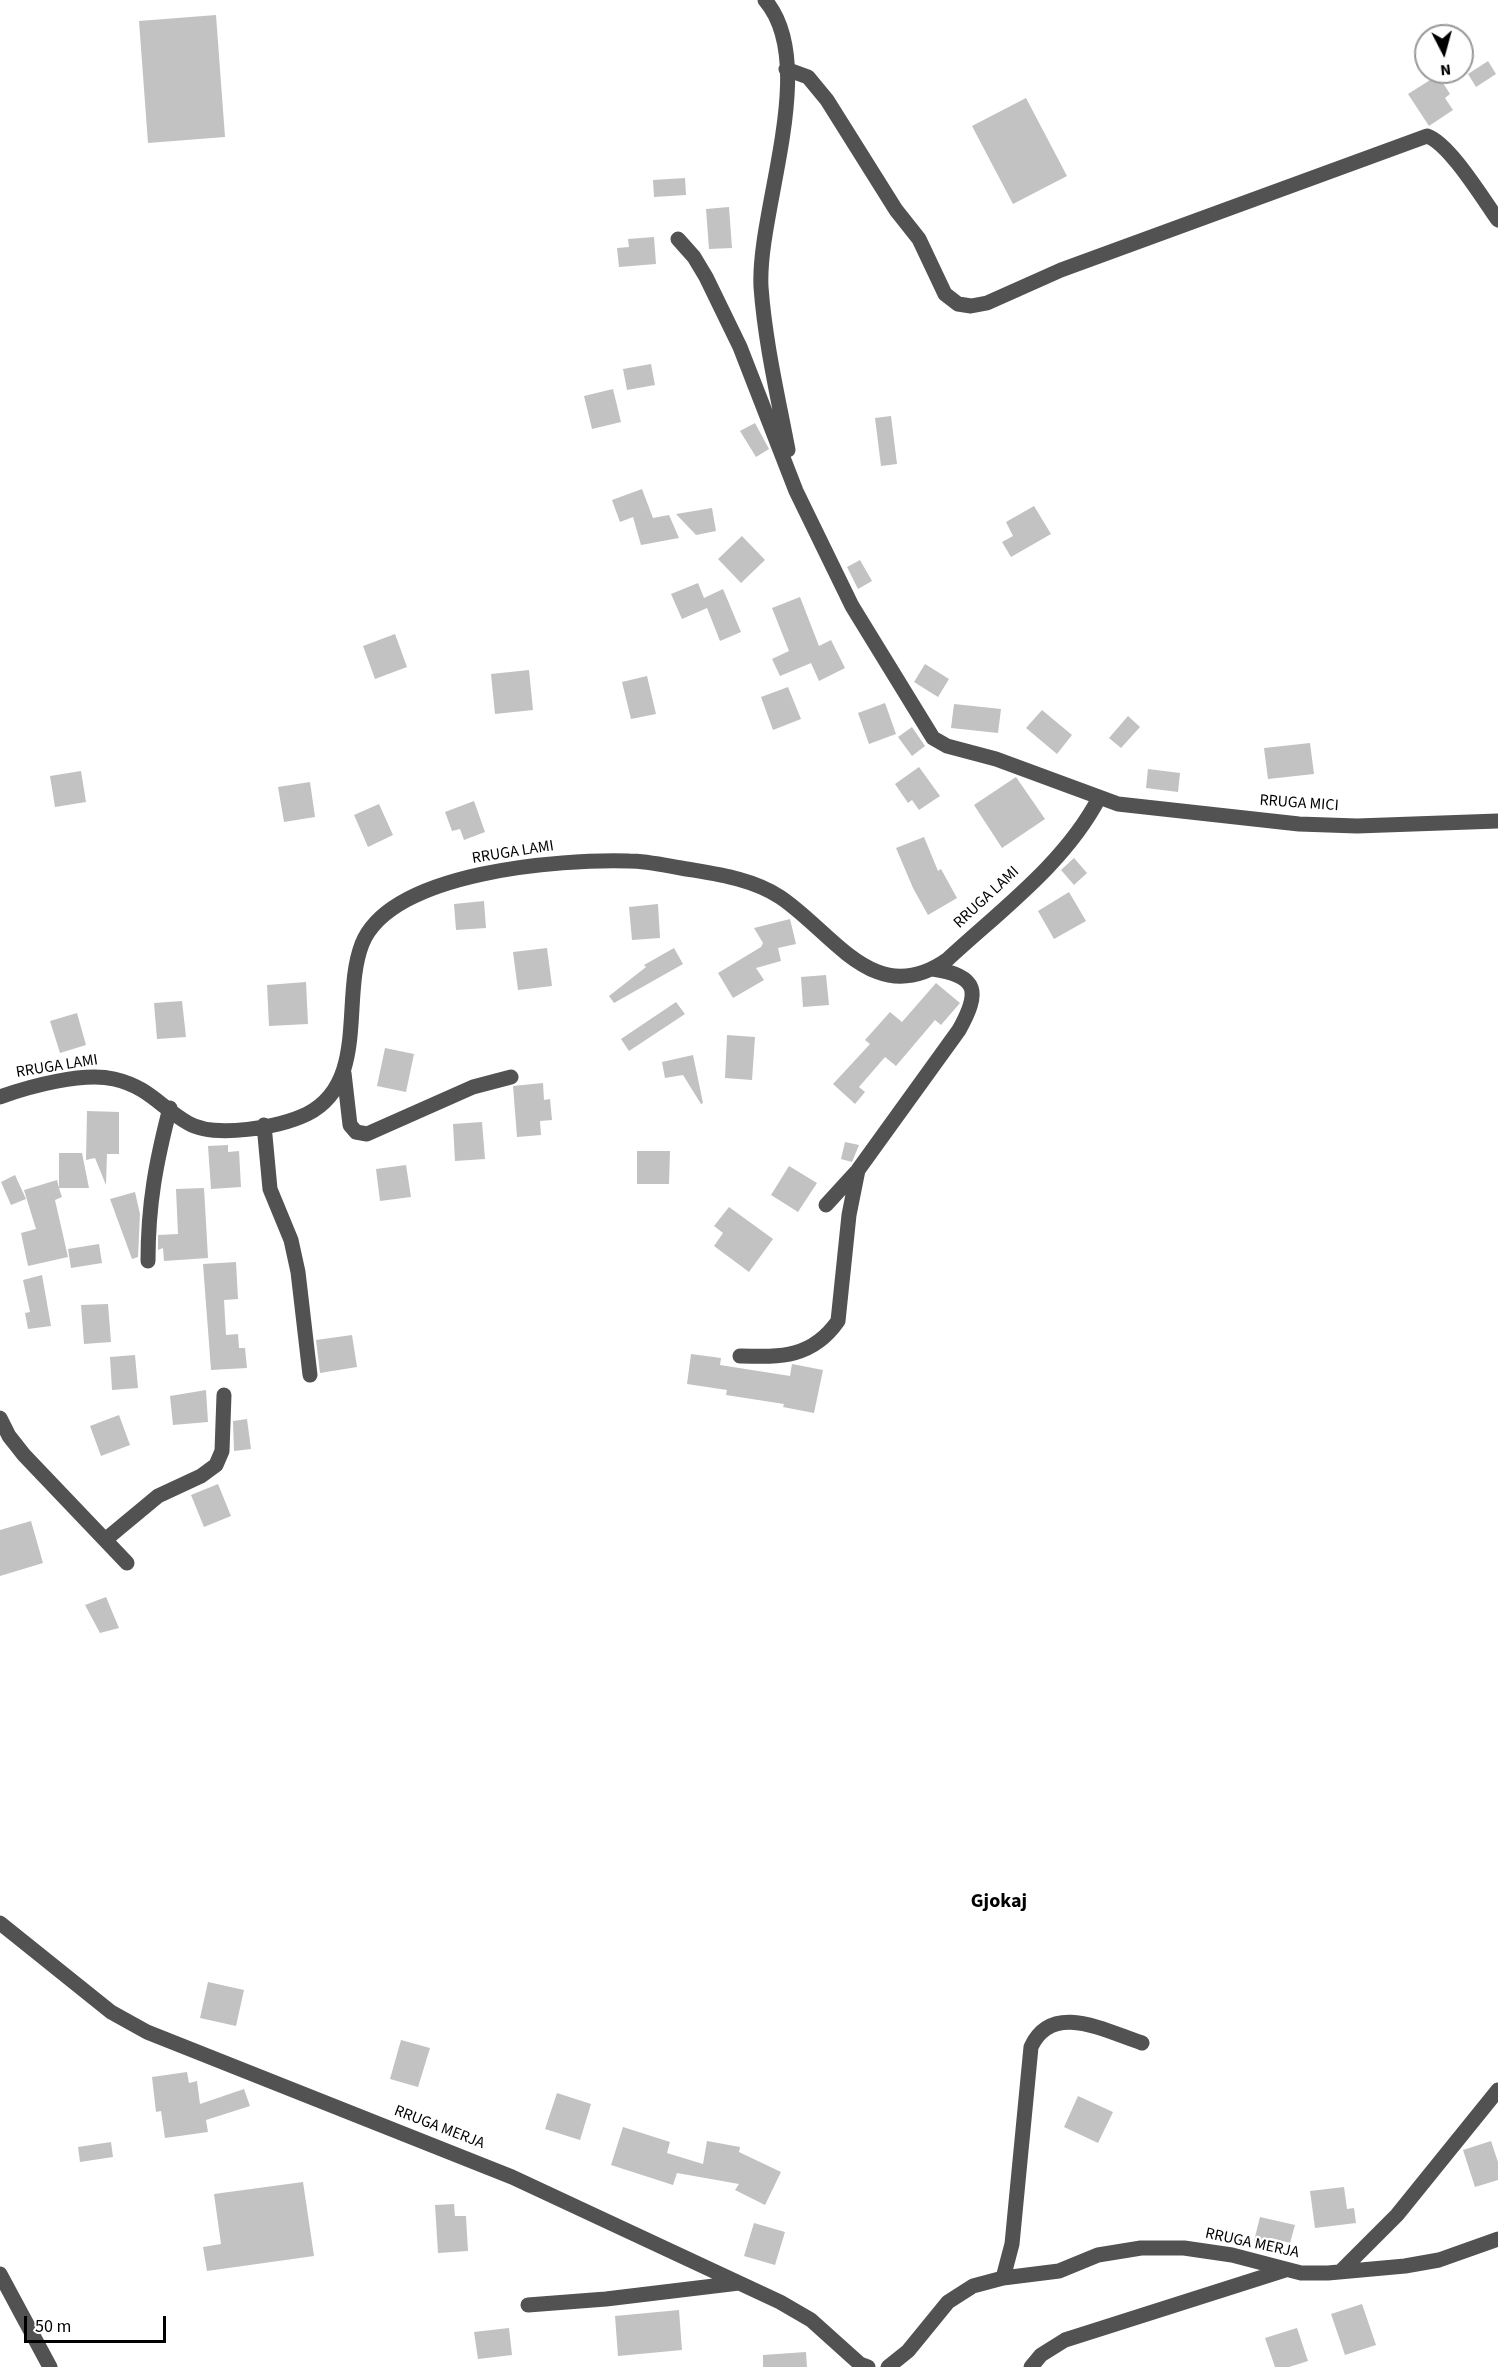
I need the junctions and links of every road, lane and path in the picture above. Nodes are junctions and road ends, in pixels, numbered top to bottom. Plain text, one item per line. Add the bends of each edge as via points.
1 (765, 0) edge
2 (786, 69) junction
3 (1498, 220) edge
4 (678, 239) dead end
5 (796, 491) junction
6 (1099, 798) junction
7 (1498, 821) edge
8 (933, 969) junction
9 (344, 1073) junction
10 (511, 1077) dead end
11 (0, 1097) edge
12 (170, 1108) junction
13 (264, 1125) junction
14 (858, 1170) junction
15 (826, 1205) dead end
16 (148, 1261) dead end
17 (740, 1356) dead end
18 (310, 1375) dead end
19 (224, 1395) dead end
20 (0, 1418) edge
21 (105, 1540) junction
22 (127, 1563) dead end
23 (0, 1923) edge
24 (1142, 2043) dead end
25 (1498, 2090) edge
26 (1498, 2239) edge
27 (1285, 2270) junction
28 (1340, 2272) junction
29 (0, 2274) edge
30 (1003, 2278) junction
31 (740, 2283) junction
32 (528, 2304) dead end
33 (50, 2367) edge
34 (868, 2367) edge
35 (888, 2367) edge
36 (1031, 2367) edge

1 - 2 street via 780,26
2 - 3 street via 808,77 827,100 896,210 919,239 945,294 958,304 987,303 1061,270 1427,136 1446,150
2 - 5 street via 785,123 763,249 761,286
4 - 5 street via 706,277 740,347
5 - 6 street, RRUGA MICI via 852,606 933,738
6 - 7 street, RRUGA MICI via 1148,808 1299,824
6 - 8 street, RRUGA LAMI via 1079,833 1060,854
8 - 9 street, RRUGA LAMI via 897,977 878,973 838,948 782,898 746,881 632,861 533,865 447,883 416,896 373,925 356,969
8 - 14 street via 966,978 972,988 971,1008
9 - 10 street via 350,1125 356,1132 367,1134 473,1087
9 - 13 street, RRUGA LAMI via 333,1094 320,1107 287,1121
11 - 12 street, RRUGA LAMI via 53,1083 111,1078 150,1092
12 - 13 street, RRUGA LAMI via 198,1128 217,1131
12 - 16 street via 148,1214
13 - 18 street via 270,1190 291,1240 298,1272
14 - 15 street
14 - 17 street via 849,1215 838,1321 829,1335 807,1350 777,1357
19 - 21 street via 222,1451 216,1465 158,1496
20 - 21 street via 24,1455
21 - 22 street
23 - 31 street, RRUGA MERJA via 111,2012 147,2032 512,2176
24 - 30 street via 1066,2021 1049,2024 1037,2033 1031,2047 1012,2244
25 - 28 street via 1396,2215
26 - 28 street, RRUGA MERJA via 1439,2260
27 - 28 street, RRUGA MERJA
27 - 30 street, RRUGA MERJA via 1232,2255 1184,2248 1142,2248 1098,2255 1059,2271
27 - 36 street via 1065,2340 1041,2355
29 - 33 street
30 - 35 street, RRUGA MERJA via 974,2286 948,2302 908,2351
31 - 32 street
31 - 34 street, RRUGA MERJA via 811,2320

